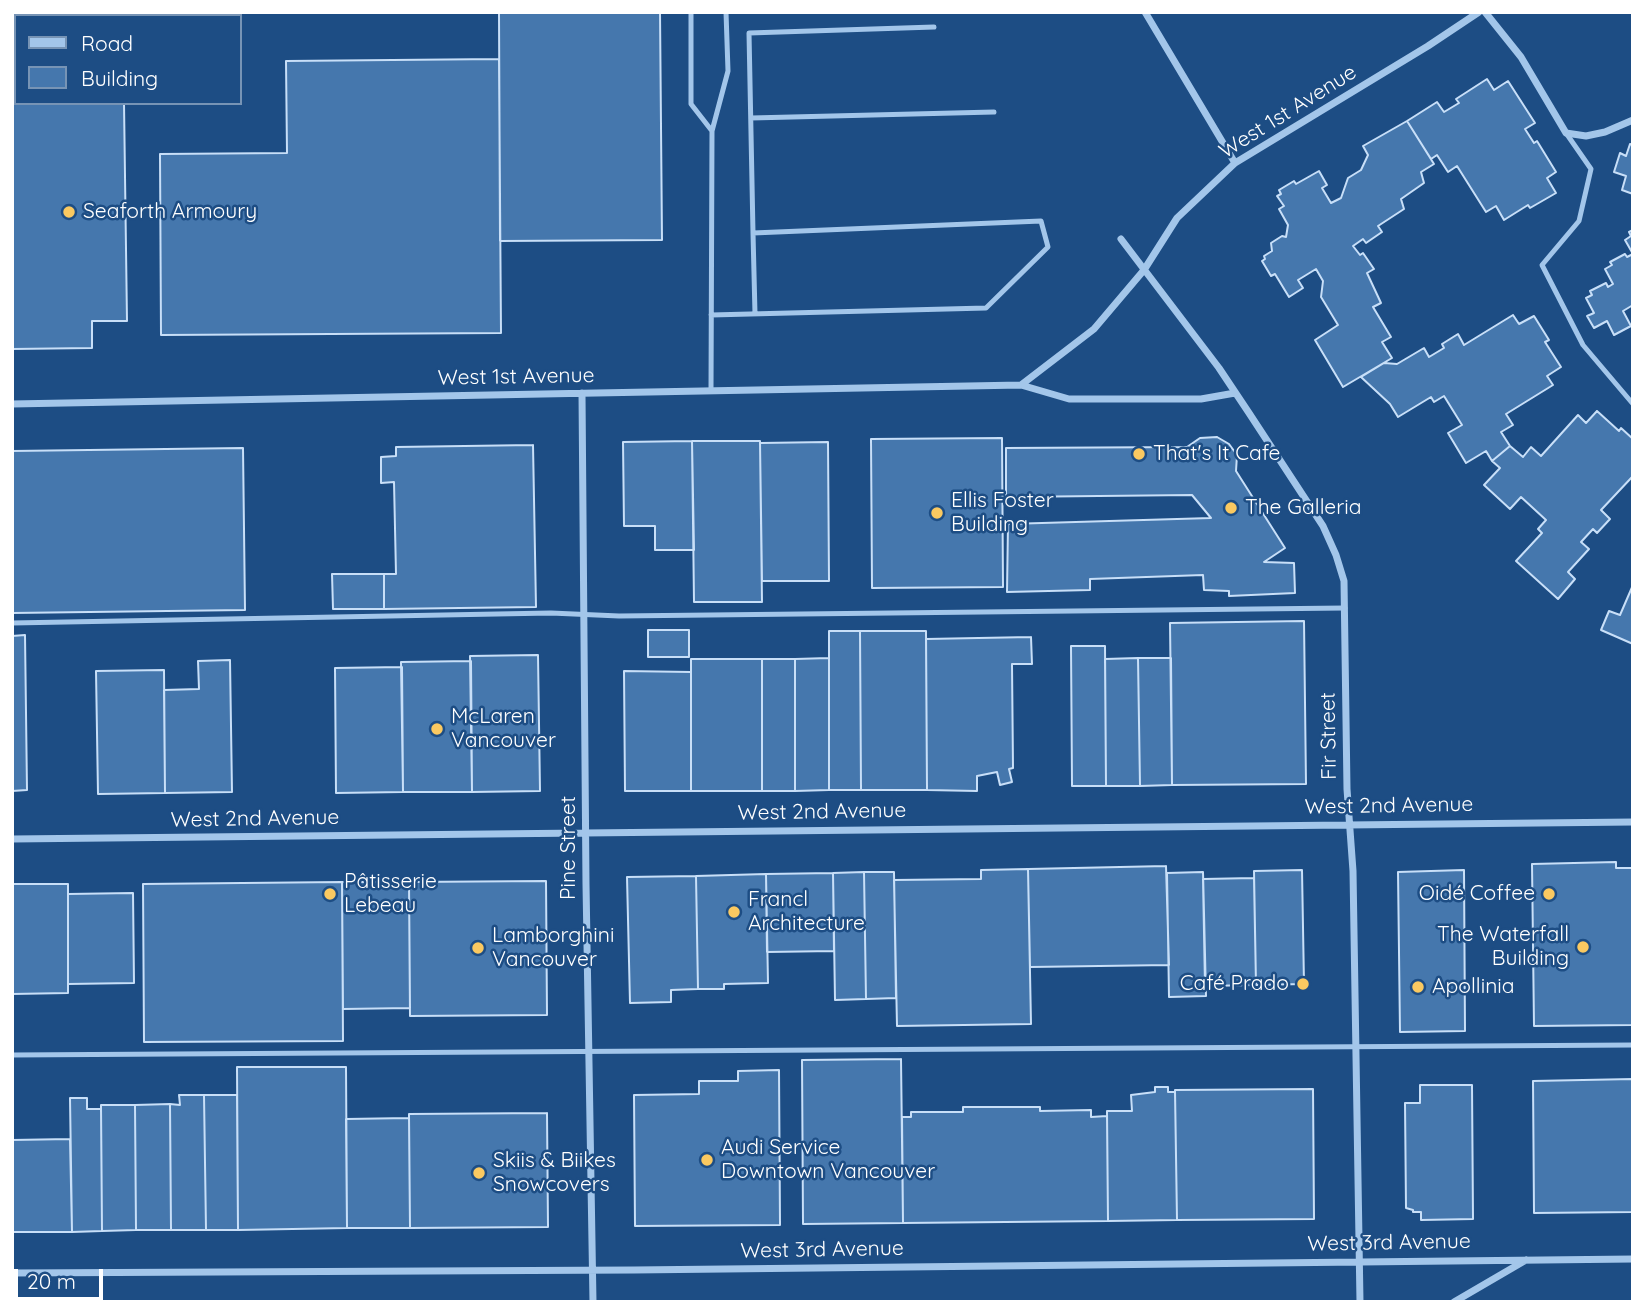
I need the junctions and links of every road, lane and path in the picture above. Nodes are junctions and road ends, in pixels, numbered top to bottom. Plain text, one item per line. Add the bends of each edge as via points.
1 (691, 12) edge
2 (726, 12) edge
3 (1145, 12) edge
4 (1479, 12) edge
5 (1485, 12) edge
6 (934, 27) dead end
7 (994, 112) dead end
8 (751, 118) junction
9 (1633, 120) edge
10 (712, 131) junction
11 (1566, 133) junction
12 (1235, 163) junction
13 (753, 233) junction
14 (1121, 239) dead end
15 (1144, 270) junction
16 (755, 314) junction
17 (711, 315) junction
18 (1021, 385) junction
19 (711, 390) junction
20 (582, 393) junction
21 (1235, 393) junction
22 (12, 404) edge
23 (1633, 404) edge
24 (1345, 608) junction
25 (585, 615) junction
26 (12, 623) edge
27 (1633, 822) edge
28 (1350, 824) junction
29 (586, 833) junction
30 (12, 839) edge
31 (1633, 1045) edge
32 (1356, 1047) junction
33 (589, 1050) junction
34 (12, 1055) edge
35 (1528, 1259) junction
36 (1633, 1259) edge
37 (1359, 1261) junction
38 (593, 1270) junction
39 (12, 1273) edge
40 (593, 1302) edge
41 (1360, 1302) edge
42 (1454, 1302) edge

1 - 10 lane via 691,104
2 - 10 lane via 728,71
3 - 12 street
4 - 12 street, West 1st Avenue
5 - 11 street via 1521,57
6 - 8 lane via 749,33
7 - 8 lane
8 - 13 lane
9 - 11 street via 1586,136
10 - 17 lane
11 - 23 lane via 1591,169 1579,220 1542,265 1583,345
12 - 15 street, West 1st Avenue via 1177,218
13 - 16 lane
13 - 16 lane via 1041,222 1048,247 986,308
14 - 15 street, Fir Street
15 - 18 street, West 1st Avenue via 1094,330
15 - 21 street, Fir Street
16 - 17 lane
17 - 19 lane
18 - 19 street, West 1st Avenue
18 - 21 street, West 1st Avenue via 1069,399 1201,399
19 - 20 street, West 1st Avenue
20 - 22 street, West 1st Avenue
20 - 25 street, Pine Street
21 - 24 street, Fir Street via 1323,526 1344,582
24 - 25 lane
24 - 28 street, Fir Street
25 - 26 lane
25 - 29 street, Pine Street
27 - 28 street, West 2nd Avenue
28 - 29 street, West 2nd Avenue
28 - 32 street, Fir Street
29 - 30 street, West 2nd Avenue
29 - 33 street, Pine Street
31 - 32 lane
32 - 33 lane
32 - 37 street, Fir Street
33 - 34 lane
33 - 38 street, Pine Street
35 - 36 street, West 3rd Avenue
35 - 37 street, West 3rd Avenue
35 - 42 street
37 - 38 street, West 3rd Avenue
37 - 41 street, Fir Street
38 - 39 street, West 3rd Avenue
38 - 40 street, Pine Street

